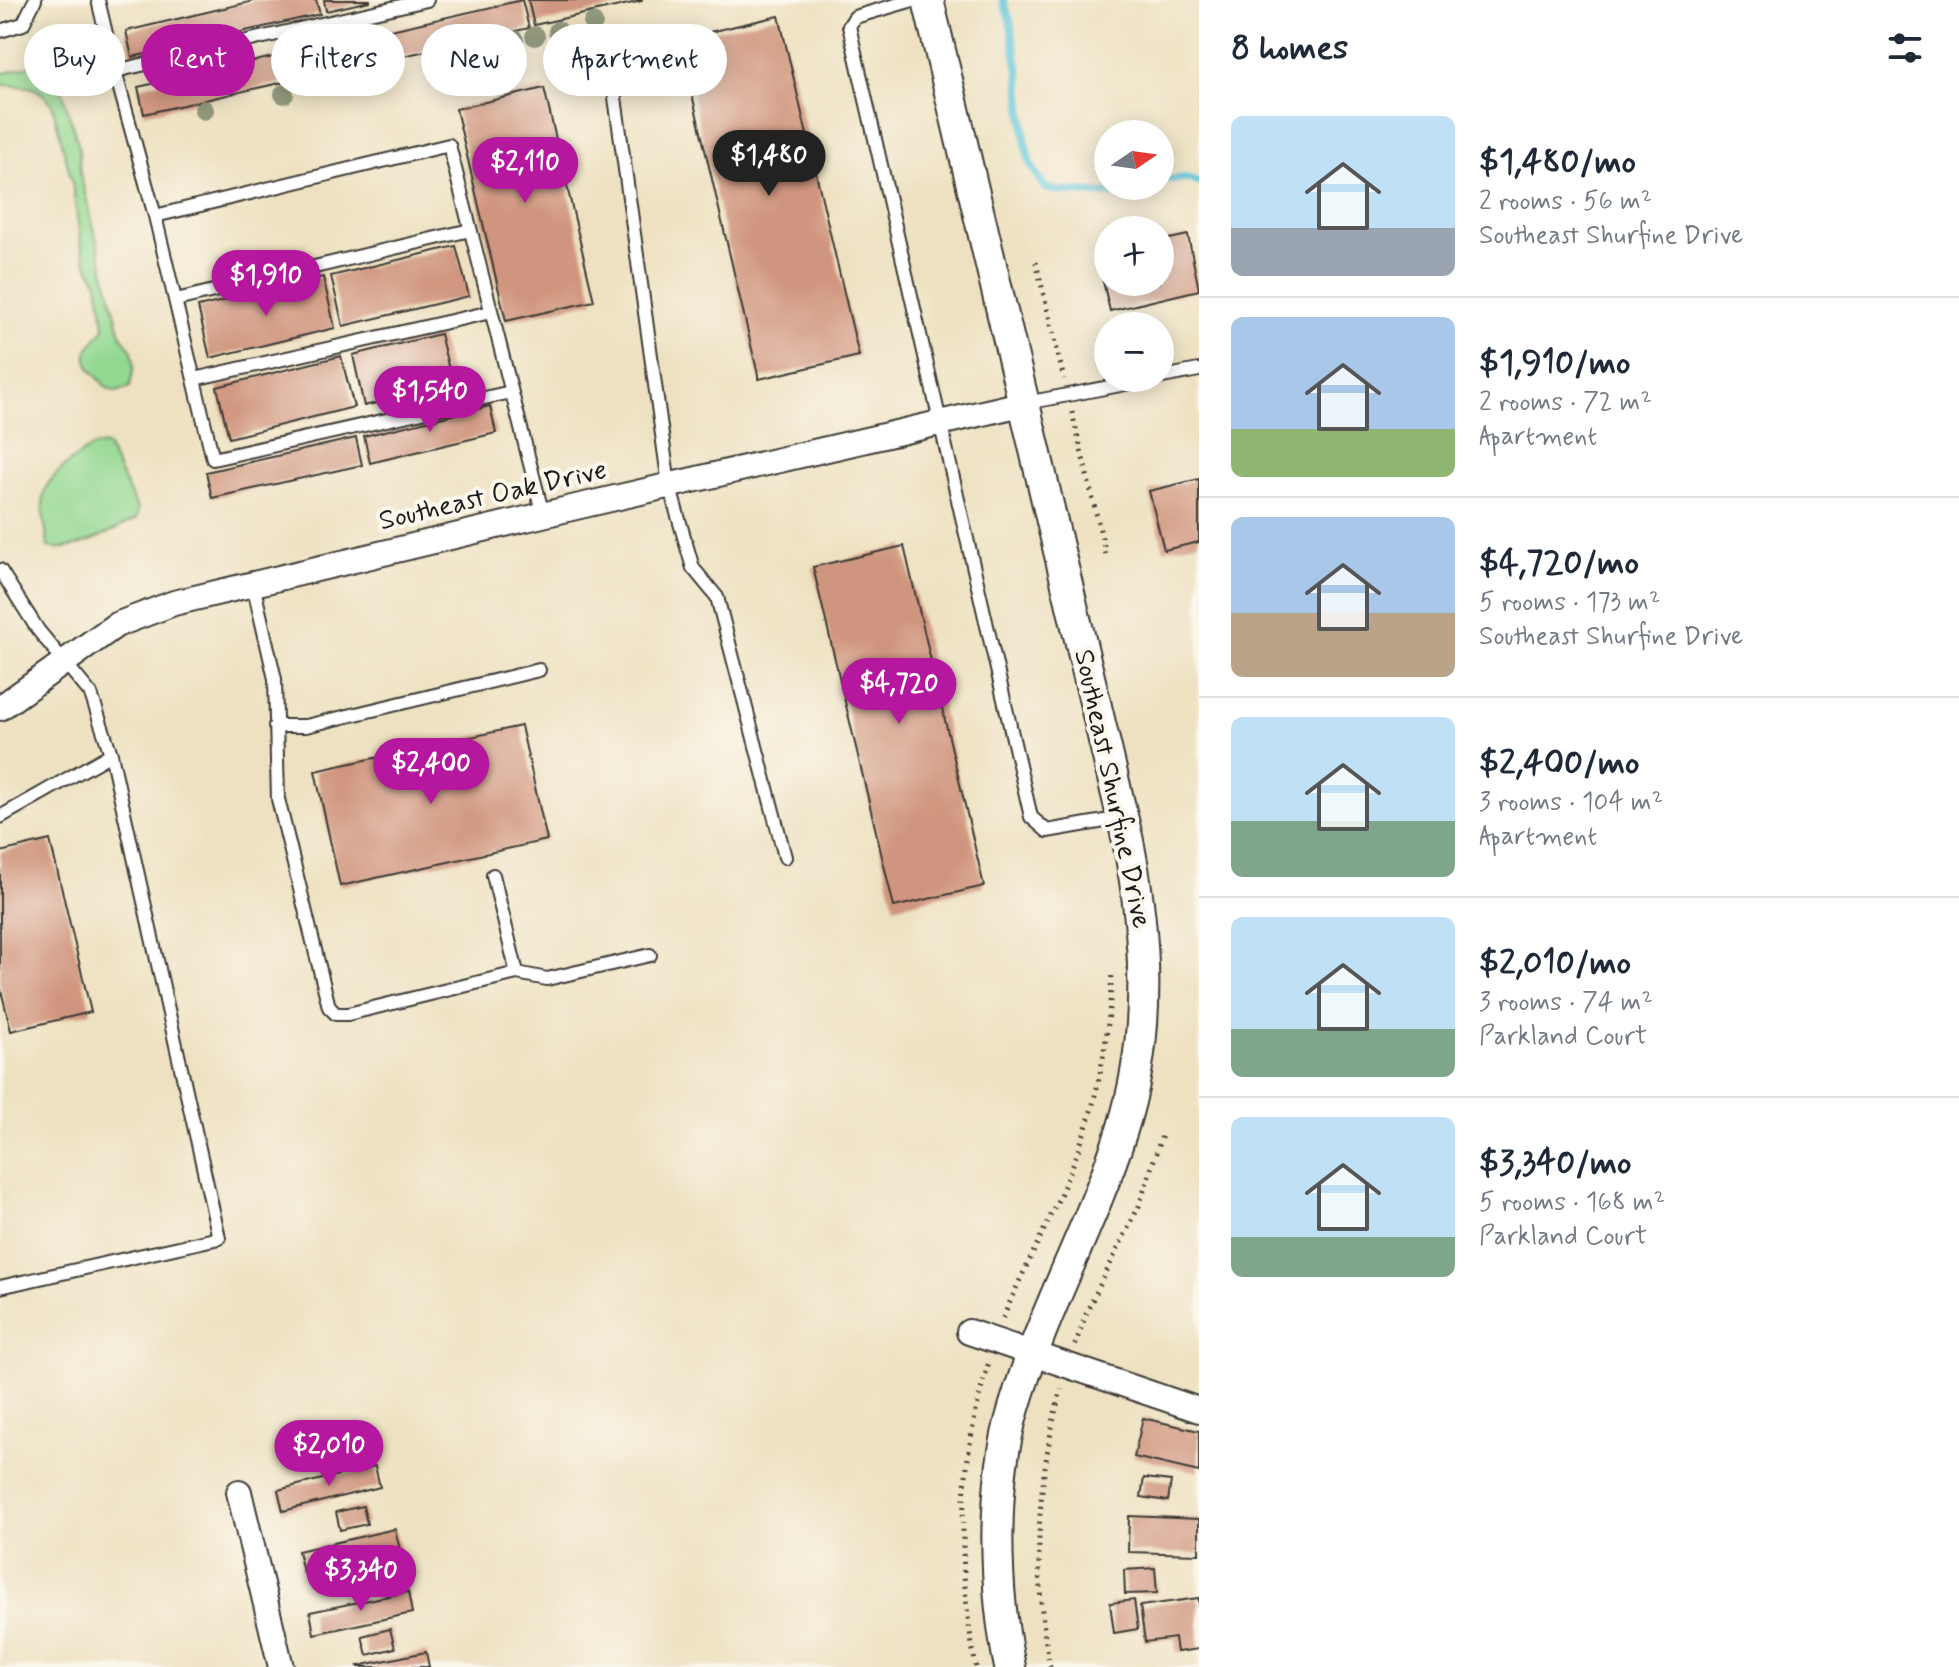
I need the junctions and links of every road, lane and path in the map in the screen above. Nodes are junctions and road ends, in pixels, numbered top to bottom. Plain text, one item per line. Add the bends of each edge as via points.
1 (35, 0) edge
2 (98, 0) edge
3 (427, 0) edge
4 (913, 0) edge
5 (928, 0) edge
6 (104, 24) edge
7 (0, 31) edge
8 (125, 69) edge
9 (122, 96) edge
10 (615, 96) edge
11 (155, 216) junction
12 (470, 230) junction
13 (176, 300) junction
14 (491, 312) junction
15 (1199, 370) edge
16 (194, 379) junction
17 (511, 392) junction
18 (1026, 403) junction
19 (941, 423) junction
20 (669, 485) junction
21 (543, 515) junction
22 (0, 570) edge
23 (253, 584) junction
24 (64, 661) junction
25 (539, 670) dead end
26 (0, 708) edge
27 (275, 726) junction
28 (111, 754) junction
29 (0, 817) edge
30 (1123, 818) junction
31 (785, 857) dead end
32 (493, 875) dead end
33 (650, 955) dead end
34 (517, 973) junction
35 (0, 1287) edge
36 (969, 1332) dead end
37 (1033, 1352) junction
38 (1199, 1410) edge
39 (239, 1492) dead end
40 (281, 1667) edge
41 (1010, 1667) edge

1 - 7 lane via 23,24
2 - 6 lane
3 - 8 lane
4 - 19 lane via 855,17 849,26
5 - 18 street, Southeast Shurfine Drive
9 - 11 lane
10 - 20 lane
11 - 12 lane via 449,145
11 - 13 lane
12 - 13 lane
12 - 14 lane
13 - 16 lane
14 - 16 lane
14 - 17 lane
15 - 18 lane
16 - 17 lane via 213,459
17 - 21 lane
18 - 19 street, Southeast Oak Drive
18 - 30 street, Southeast Shurfine Drive
19 - 20 street, Southeast Oak Drive
19 - 30 lane via 1031,817 1047,831
20 - 21 street, Southeast Oak Drive
20 - 31 lane via 693,568 717,597
21 - 23 street, Southeast Oak Drive
22 - 24 lane
23 - 24 street, Southeast Oak Drive via 142,614
23 - 27 lane via 275,679
24 - 26 street, Southeast Oak Drive
24 - 28 lane via 91,694
25 - 27 lane via 306,726
27 - 34 lane via 278,799 329,1007 336,1014 348,1014
28 - 29 lane
28 - 35 lane via 219,1238
30 - 37 street, Southeast Shurfine Drive via 1144,957 1136,1073 1122,1130
32 - 34 lane
33 - 34 lane via 547,979
36 - 37 street
37 - 38 street
37 - 41 street, Southeast Shurfine Drive via 1006,1441 999,1505 1000,1608
39 - 40 street

